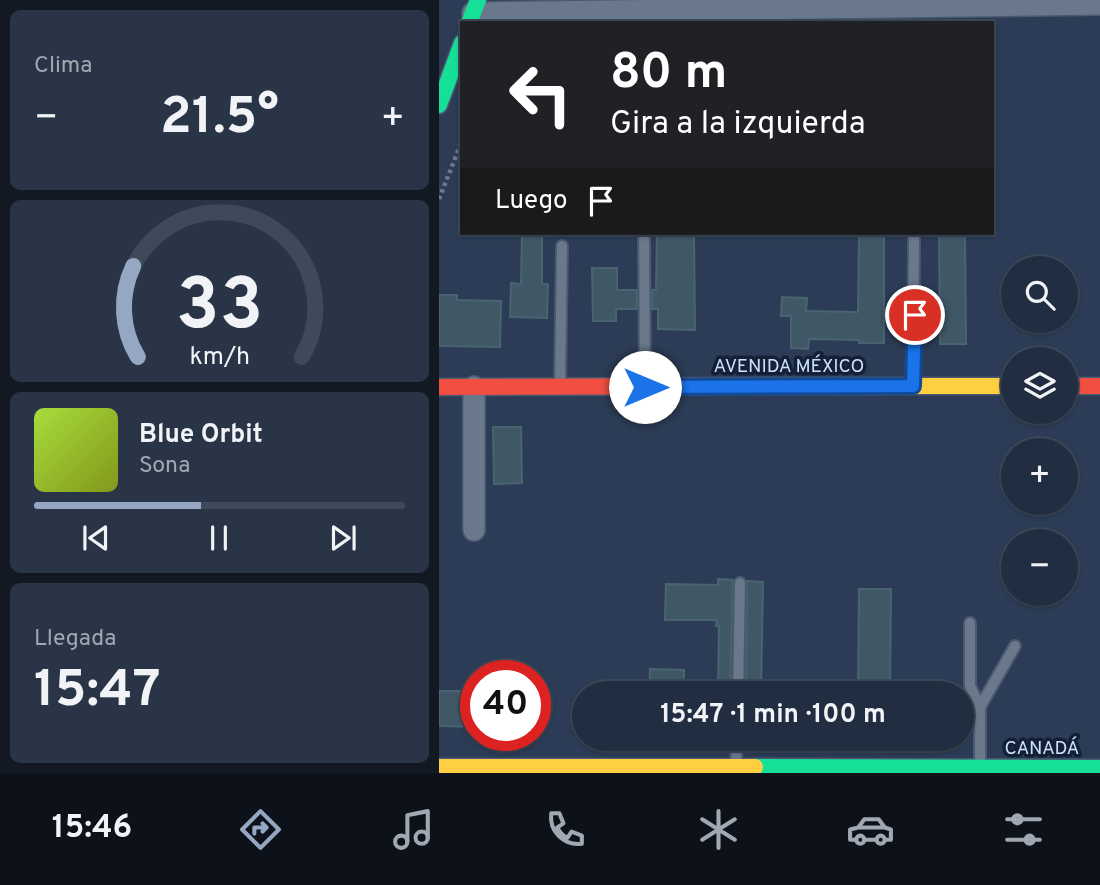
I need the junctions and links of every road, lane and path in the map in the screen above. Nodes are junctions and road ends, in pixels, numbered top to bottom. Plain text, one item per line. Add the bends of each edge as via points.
1 (1074, 2) edge
2 (855, 4) edge
3 (1100, 4) edge
4 (473, 12) edge
5 (460, 48) edge
6 (441, 94) edge
7 (460, 146) edge
8 (439, 199) edge
9 (644, 235) edge
10 (914, 239) dead end
11 (562, 246) dead end
12 (913, 386) junction
13 (1001, 386) edge
14 (1078, 386) edge
15 (1100, 386) edge
16 (439, 387) edge
17 (474, 387) junction
18 (560, 387) junction
19 (645, 387) junction
20 (474, 530) dead end
21 (740, 583) dead end
22 (970, 623) dead end
23 (1015, 646) dead end
24 (738, 681) edge
25 (980, 707) junction
26 (737, 751) edge
27 (439, 768) edge
28 (736, 768) junction
29 (980, 768) junction
30 (1100, 768) edge

1 - 2 street
1 - 3 street
2 - 4 street
5 - 6 street
7 - 8 path
9 - 19 lane
10 - 12 lane
11 - 18 lane
12 - 13 street, AVENIDA MÉXICO
12 - 19 street, AVENIDA MÉXICO
14 - 15 street
16 - 17 street, AVENIDA MÉXICO
17 - 18 street, AVENIDA MÉXICO
17 - 20 street
18 - 19 street, AVENIDA MÉXICO
21 - 24 lane
22 - 25 lane via 970,686
23 - 25 lane
25 - 29 lane
26 - 28 lane
27 - 28 street, CANADÁ
28 - 29 street, CANADÁ
29 - 30 street, CANADÁ

